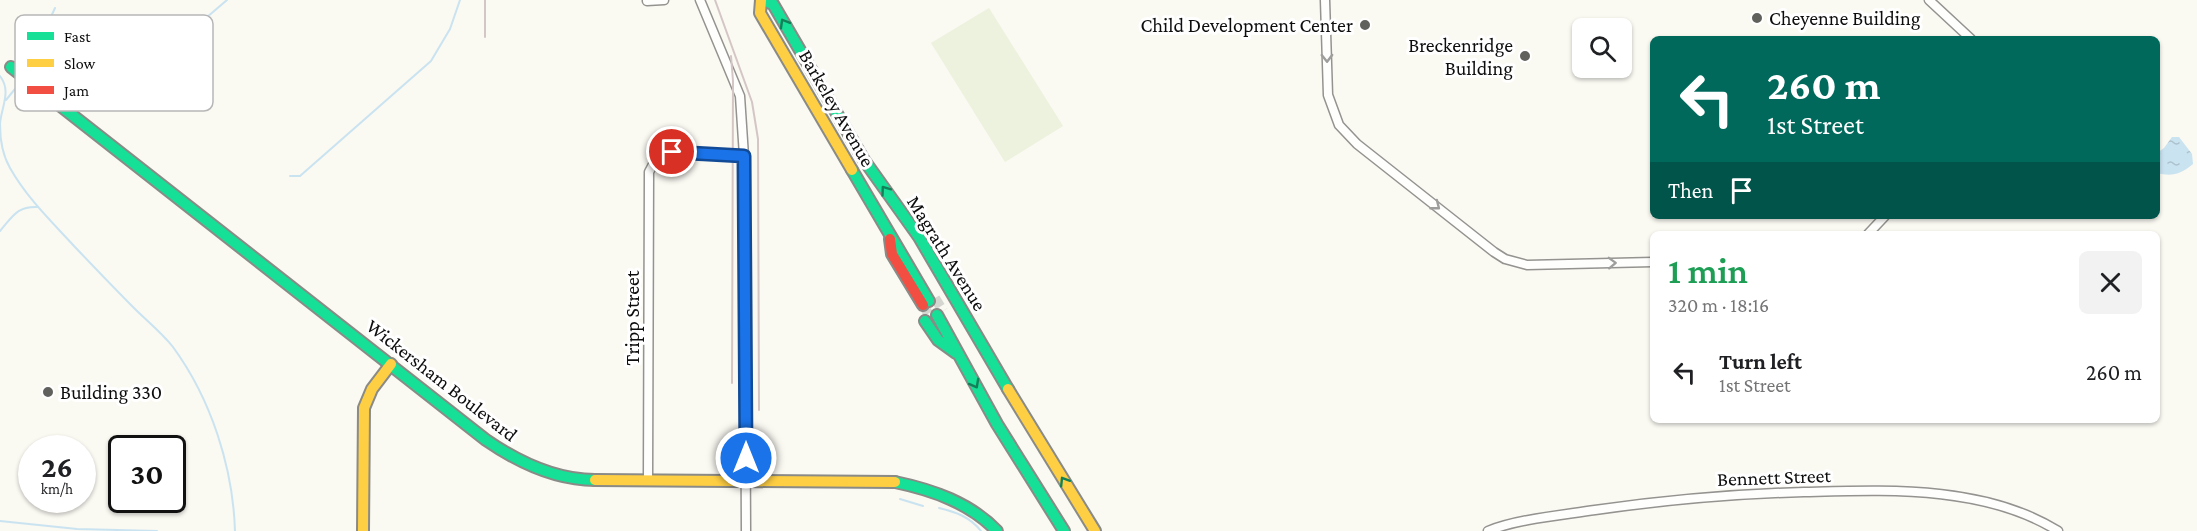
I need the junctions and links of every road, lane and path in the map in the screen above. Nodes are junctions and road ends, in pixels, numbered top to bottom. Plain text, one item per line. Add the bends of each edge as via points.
1 (664, 0) edge
2 (699, 0) edge
3 (762, 0) edge
4 (1325, 0) edge
5 (1929, 0) edge
6 (1937, 0) edge
7 (647, 1) edge
8 (1946, 14) junction
9 (1968, 36) edge
10 (10, 67) dead end
11 (15, 71) edge
12 (66, 111) edge
13 (744, 156) junction
14 (1882, 219) edge
15 (1871, 231) edge
16 (889, 233) junction
17 (1650, 262) edge
18 (959, 355) junction
19 (391, 364) junction
20 (648, 480) junction
21 (746, 481) junction
22 (363, 531) edge
23 (746, 531) edge
24 (997, 531) edge
25 (1064, 531) edge
26 (1095, 531) edge
27 (1488, 531) edge
28 (2058, 531) edge

1 - 7 street
2 - 13 street via 740,96
3 - 16 main road, Barkeley Avenue via 760,13
26 -> 3 main road, Magrath Avenue via 919,237 864,160 772,4
4 -> 17 street via 1331,106 1340,126 1366,151 1508,260 1527,265
5 - 8 street
6 - 8 street
8 - 9 street
10 - 11 main road, Wickersham Boulevard
12 - 19 main road, Wickersham Boulevard
13 - 20 street, Tripp Street via 672,152 657,157 649,172
13 - 21 street
14 - 15 street
16 - 16 main road, Barkeley Avenue via 926,303 896,272
18 - 18 main road via 938,340 934,316 956,336
18 -> 25 main road
19 - 20 main road, Wickersham Boulevard via 492,445 531,466 590,480
19 - 22 main road via 372,389 364,408
20 - 21 main road, Wickersham Boulevard
21 - 23 street
21 - 24 main road, Wickersham Boulevard via 875,480 912,486 970,508
27 - 28 street, Bennett Street via 1656,501 1856,491 1917,492 1983,502 2025,514

